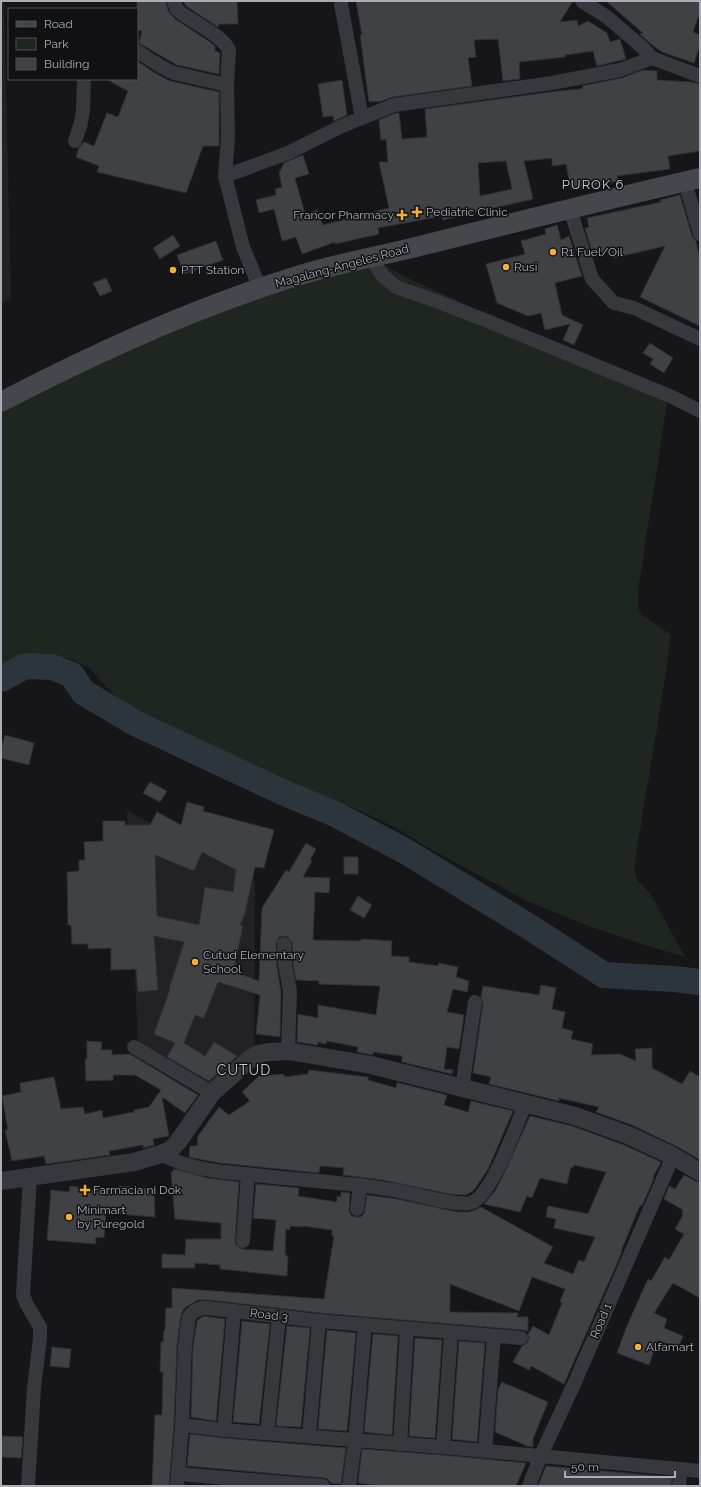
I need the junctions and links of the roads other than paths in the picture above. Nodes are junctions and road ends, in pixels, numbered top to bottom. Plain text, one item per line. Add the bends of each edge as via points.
1 (174, 1) edge
2 (582, 1) edge
3 (341, 4) dead end
4 (138, 52) edge
5 (652, 58) junction
6 (700, 76) edge
7 (84, 80) edge
8 (227, 85) junction
9 (362, 118) junction
10 (75, 141) dead end
11 (225, 176) junction
12 (693, 180) edge
13 (570, 209) junction
14 (700, 234) edge
15 (371, 258) junction
16 (260, 288) junction
17 (700, 339) edge
18 (1, 402) edge
19 (700, 411) edge
20 (284, 944) dead end
21 (475, 1002) dead end
22 (134, 1047) dead end
23 (288, 1051) junction
24 (462, 1088) junction
25 (212, 1093) junction
26 (525, 1104) junction
27 (161, 1154) junction
28 (673, 1156) junction
29 (700, 1172) edge
30 (248, 1174) junction
31 (30, 1176) junction
32 (1, 1181) edge
33 (360, 1185) junction
34 (357, 1209) dead end
35 (243, 1240) dead end
36 (234, 1311) junction
37 (279, 1317) junction
38 (319, 1321) junction
39 (365, 1324) junction
40 (407, 1329) junction
41 (452, 1333) junction
42 (494, 1336) junction
43 (521, 1338) dead end
44 (182, 1425) junction
45 (224, 1430) junction
46 (267, 1433) junction
47 (309, 1436) junction
48 (354, 1441) junction
49 (400, 1444) junction
50 (443, 1447) junction
51 (485, 1451) junction
52 (540, 1457) junction
53 (681, 1469) junction
54 (700, 1471) edge
55 (177, 1480) edge
56 (28, 1486) edge
57 (323, 1486) edge
58 (349, 1486) edge
59 (528, 1486) edge
60 (679, 1486) edge

1 - 8 street via 181,13 227,45
2 - 5 street via 607,17
3 - 9 street
4 - 8 street via 174,72
5 - 6 street
5 - 9 street via 620,70 552,83 401,103
7 - 10 street via 83,110
8 - 11 street via 228,138
9 - 11 street via 288,153
11 - 16 street via 243,247
12 - 13 main road, Magalang-Angeles Road
12 - 14 street
13 - 15 main road, Magalang-Angeles Road
13 - 17 street via 592,279 614,303 634,308
15 - 16 main road, Magalang-Angeles Road via 298,275
15 - 19 street via 396,287 486,320 670,396
16 - 18 main road, Magalang-Angeles Road via 174,321 70,367
20 - 23 street via 290,991
21 - 24 street
22 - 25 street
23 - 24 street via 371,1065
23 - 25 street via 258,1054
24 - 26 street
25 - 27 street via 178,1142
26 - 28 street via 604,1125
26 - 33 street via 493,1177 479,1198 472,1202 460,1204
27 - 30 street via 197,1168
27 - 31 street via 134,1162
28 - 29 street
28 - 52 street, Road 1
30 - 33 street
30 - 35 street
31 - 32 street
31 - 56 street via 23,1295 26,1305 40,1327 40,1338
33 - 34 street
36 - 37 street, Road 3
36 - 44 street, Road 3 via 201,1308 189,1317 185,1345
36 - 45 street
37 - 38 street, Road 3
37 - 46 street
38 - 39 street, Road 3
38 - 47 street
39 - 40 street, Road 3
39 - 48 street
40 - 41 street, Road 3
40 - 49 street
41 - 42 street, Road 3
41 - 50 street
42 - 43 street, Road 3
42 - 51 street
44 - 45 street
44 - 55 street, Road 3
45 - 46 street
46 - 47 street
47 - 48 street
48 - 49 street
48 - 58 street
49 - 50 street
50 - 51 street
51 - 52 street
52 - 53 street
52 - 59 street, Road 1
53 - 54 street
53 - 60 street
55 - 57 street

